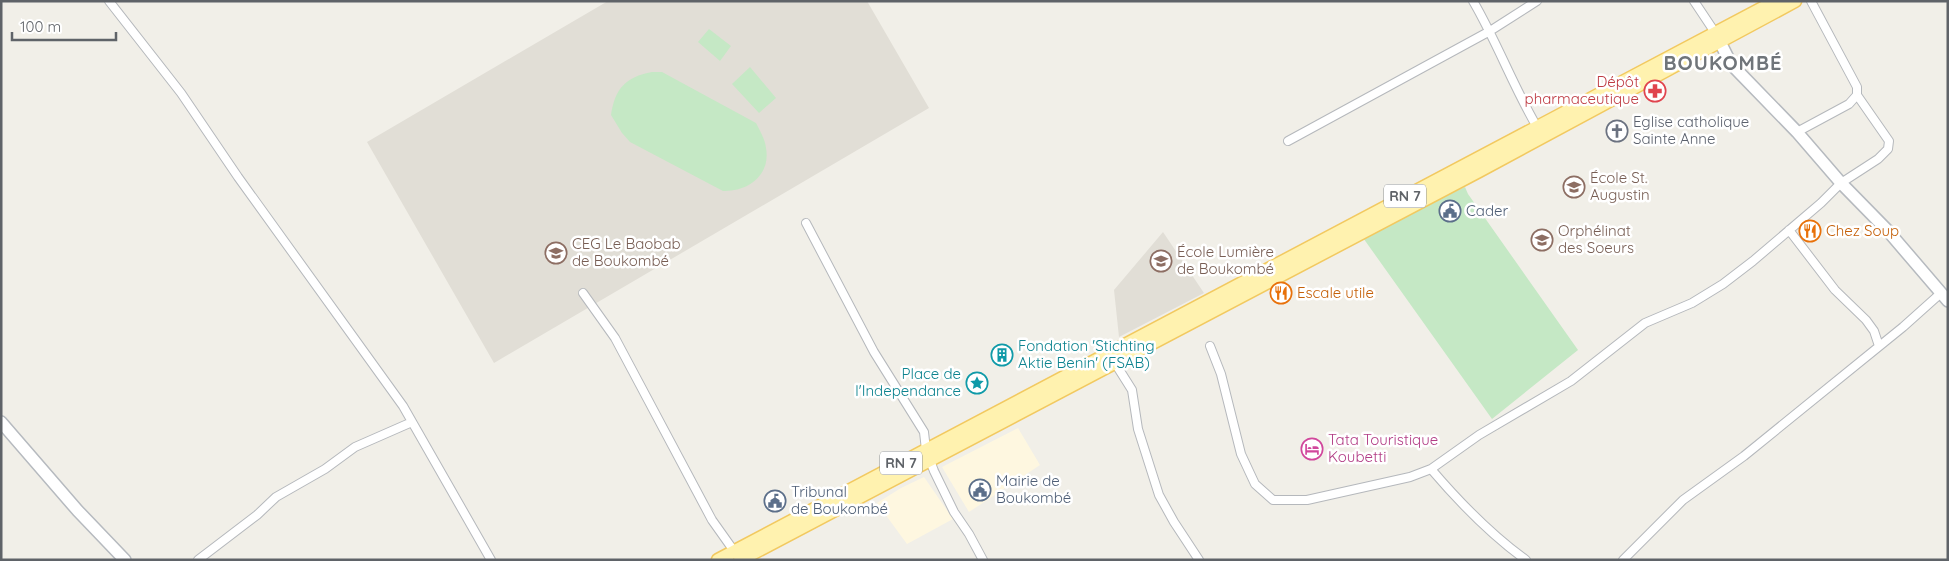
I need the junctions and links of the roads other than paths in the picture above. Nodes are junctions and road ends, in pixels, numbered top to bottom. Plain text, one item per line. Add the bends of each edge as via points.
1 (109, 1) edge
2 (1473, 1) edge
3 (1537, 1) edge
4 (1694, 1) edge
5 (1776, 1) edge
6 (1795, 1) edge
7 (1811, 1) edge
8 (1490, 31) junction
9 (1718, 38) junction
10 (1857, 95) junction
11 (1537, 127) junction
12 (1798, 132) junction
13 (1288, 141) dead end
14 (1841, 183) junction
15 (806, 223) dead end
16 (1789, 230) junction
17 (583, 293) dead end
18 (1944, 297) edge
19 (1210, 346) dead end
20 (1879, 346) junction
21 (1115, 363) junction
22 (1093, 368) junction
23 (1, 422) edge
24 (412, 422) junction
25 (928, 455) junction
26 (1431, 469) junction
27 (737, 555) edge
28 (125, 560) edge
29 (198, 560) edge
30 (491, 560) edge
31 (718, 560) edge
32 (983, 560) edge
33 (1199, 560) edge
34 (1526, 560) edge
35 (1622, 560) edge

1 - 24 street via 181,93
2 - 8 street
3 - 8 street
4 - 9 street
5 - 9 main road, RN 7
6 - 9 main road, RN 7
7 - 10 street via 1857,87
8 - 11 street
8 - 13 street
9 - 11 main road, RN 7
9 - 12 main road via 1730,64
9 - 21 main road, RN 7
10 - 12 street via 1849,104
10 - 14 street via 1889,141 1888,149
11 - 22 main road, RN 7
12 - 14 main road
14 - 16 street
14 - 18 main road via 1888,231
15 - 25 street via 871,346 924,432
16 - 20 street via 1835,290 1874,330
16 - 26 street via 1723,284 1692,303 1645,323 1571,381 1480,435
17 - 27 street via 615,338 712,520
18 - 20 street
19 - 26 street via 1221,374 1241,454 1255,484 1273,500 1307,500 1410,477
20 - 35 street via 1744,456 1683,500
21 - 22 main road, RN 7
21 - 33 street via 1132,390 1138,429 1159,496
22 - 25 main road, RN 7
23 - 28 main road
24 - 29 street via 355,447 326,469 276,497
24 - 30 street
25 - 27 main road, RN 7
25 - 32 street via 954,512
26 - 34 street via 1492,534
27 - 31 main road, RN 7

